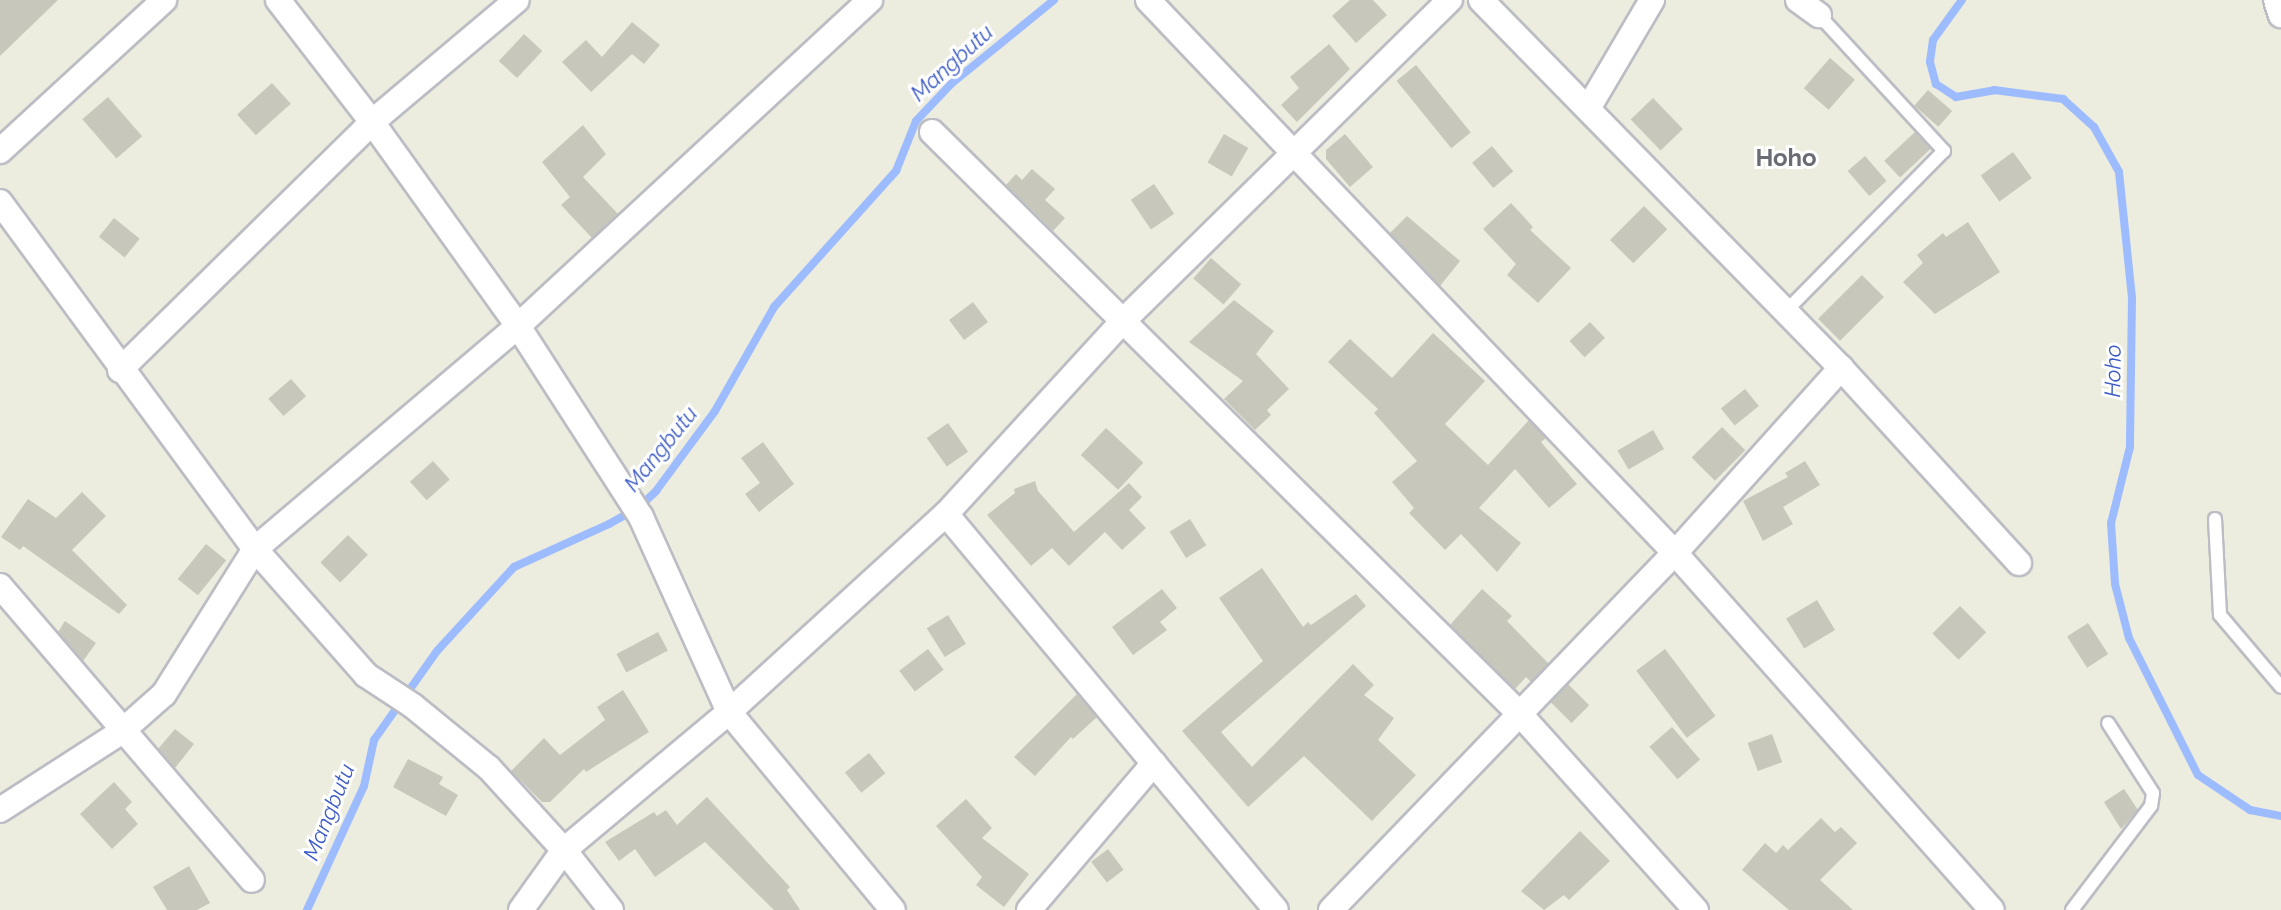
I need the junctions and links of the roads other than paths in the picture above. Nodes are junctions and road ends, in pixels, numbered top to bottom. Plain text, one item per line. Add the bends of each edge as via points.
1 (164, 0) edge
2 (278, 0) edge
3 (517, 0) edge
4 (870, 0) edge
5 (1148, 0) edge
6 (1450, 0) edge
7 (1481, 0) edge
8 (1652, 0) edge
9 (1798, 0) edge
10 (2276, 0) edge
11 (1819, 15) joint
12 (2281, 15) edge
13 (1589, 107) junction
14 (372, 123) junction
15 (932, 132) dead end
16 (0, 151) edge
17 (1292, 154) junction
18 (0, 202) edge
19 (1786, 311) junction
20 (1124, 320) junction
21 (518, 326) junction
22 (1841, 368) junction
23 (120, 370) junction
24 (946, 514) junction
25 (2215, 519) dead end
26 (255, 549) junction
27 (1675, 553) junction
28 (2019, 563) dead end
29 (0, 586) edge
30 (2281, 687) edge
31 (729, 712) junction
32 (1519, 713) junction
33 (2108, 723) dead end
34 (121, 732) junction
35 (1155, 763) junction
36 (0, 810) edge
37 (564, 850) junction
38 (252, 880) dead end
39 (521, 910) edge
40 (611, 910) edge
41 (892, 910) edge
42 (1029, 910) edge
43 (1276, 910) edge
44 (1331, 910) edge
45 (1696, 910) edge
46 (1992, 910) edge
47 (2072, 910) edge

1 - 16 street
2 - 14 street
3 - 14 street
4 - 21 street
5 - 17 street
6 - 17 street
7 - 13 street
8 - 13 street
9 - 11 street
10 - 12 street
11 - 19 lane via 1944,152
13 - 19 street
14 - 21 street
14 - 23 street
15 - 20 street
17 - 20 street
17 - 27 street
18 - 23 street
19 - 22 street
20 - 24 street
20 - 32 street
21 - 26 street
21 - 31 street via 640,517
22 - 27 street
22 - 28 street
23 - 26 street
24 - 31 street
24 - 35 street
25 - 30 lane via 2220,615
26 - 34 street via 164,694
26 - 37 street via 366,675 489,768
27 - 32 street
27 - 46 street
29 - 34 street
31 - 37 street
31 - 41 street
32 - 44 street
32 - 45 street
33 - 47 lane via 2153,793 2151,806
34 - 36 street
34 - 38 street
35 - 42 street
35 - 43 street
37 - 39 street
37 - 40 street

